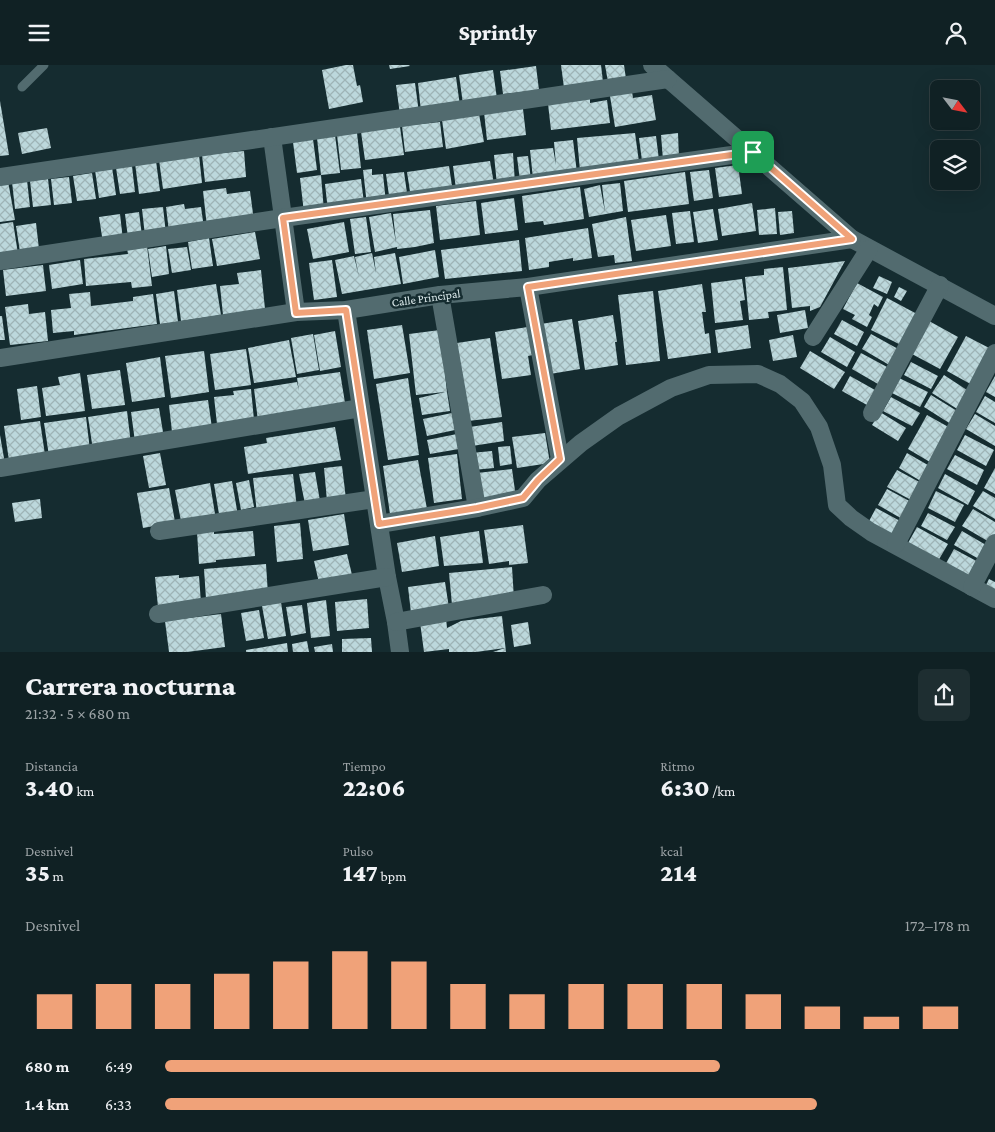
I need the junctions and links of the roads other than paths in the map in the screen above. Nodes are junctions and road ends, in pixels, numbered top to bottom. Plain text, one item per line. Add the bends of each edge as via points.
1 (44, 65) edge
2 (652, 65) edge
3 (668, 79) junction
4 (22, 87) dead end
5 (272, 137) junction
6 (753, 152) junction
7 (0, 177) edge
8 (283, 218) junction
9 (852, 239) junction
10 (869, 249) junction
11 (0, 261) edge
12 (940, 285) junction
13 (528, 287) junction
14 (440, 295) junction
15 (346, 310) junction
16 (296, 313) junction
17 (995, 316) edge
18 (813, 337) dead end
19 (995, 353) edge
20 (0, 359) edge
21 (361, 408) junction
22 (872, 413) dead end
23 (560, 459) junction
24 (0, 468) edge
25 (375, 499) junction
26 (477, 508) junction
27 (379, 524) junction
28 (158, 531) dead end
29 (995, 543) edge
30 (896, 544) junction
31 (387, 577) junction
32 (972, 587) junction
33 (543, 595) dead end
34 (995, 599) edge
35 (158, 614) dead end
36 (396, 622) junction
37 (400, 652) edge

1 - 4 lane
2 - 3 street
3 - 5 street
3 - 6 street
5 - 7 street
5 - 8 street
6 - 8 street
6 - 9 street
8 - 11 street
8 - 16 street
9 - 10 street
9 - 13 street, Calle Principal
10 - 12 street
10 - 18 street
12 - 17 street
12 - 22 street
13 - 14 street, Calle Principal
13 - 23 street
14 - 15 street, Calle Principal
14 - 26 street
15 - 16 street, Calle Principal
15 - 21 street
16 - 20 street, Calle Principal
19 - 30 street
21 - 24 street
21 - 25 street
23 - 26 street via 523,498
23 - 30 street via 619,416 671,388 709,375 758,374 780,384 802,401 819,427 832,465 837,505 851,518
25 - 27 street
25 - 28 street
26 - 27 street
27 - 31 street
29 - 32 street
30 - 32 street
31 - 35 street
31 - 36 street
32 - 34 street
33 - 36 street
36 - 37 street

